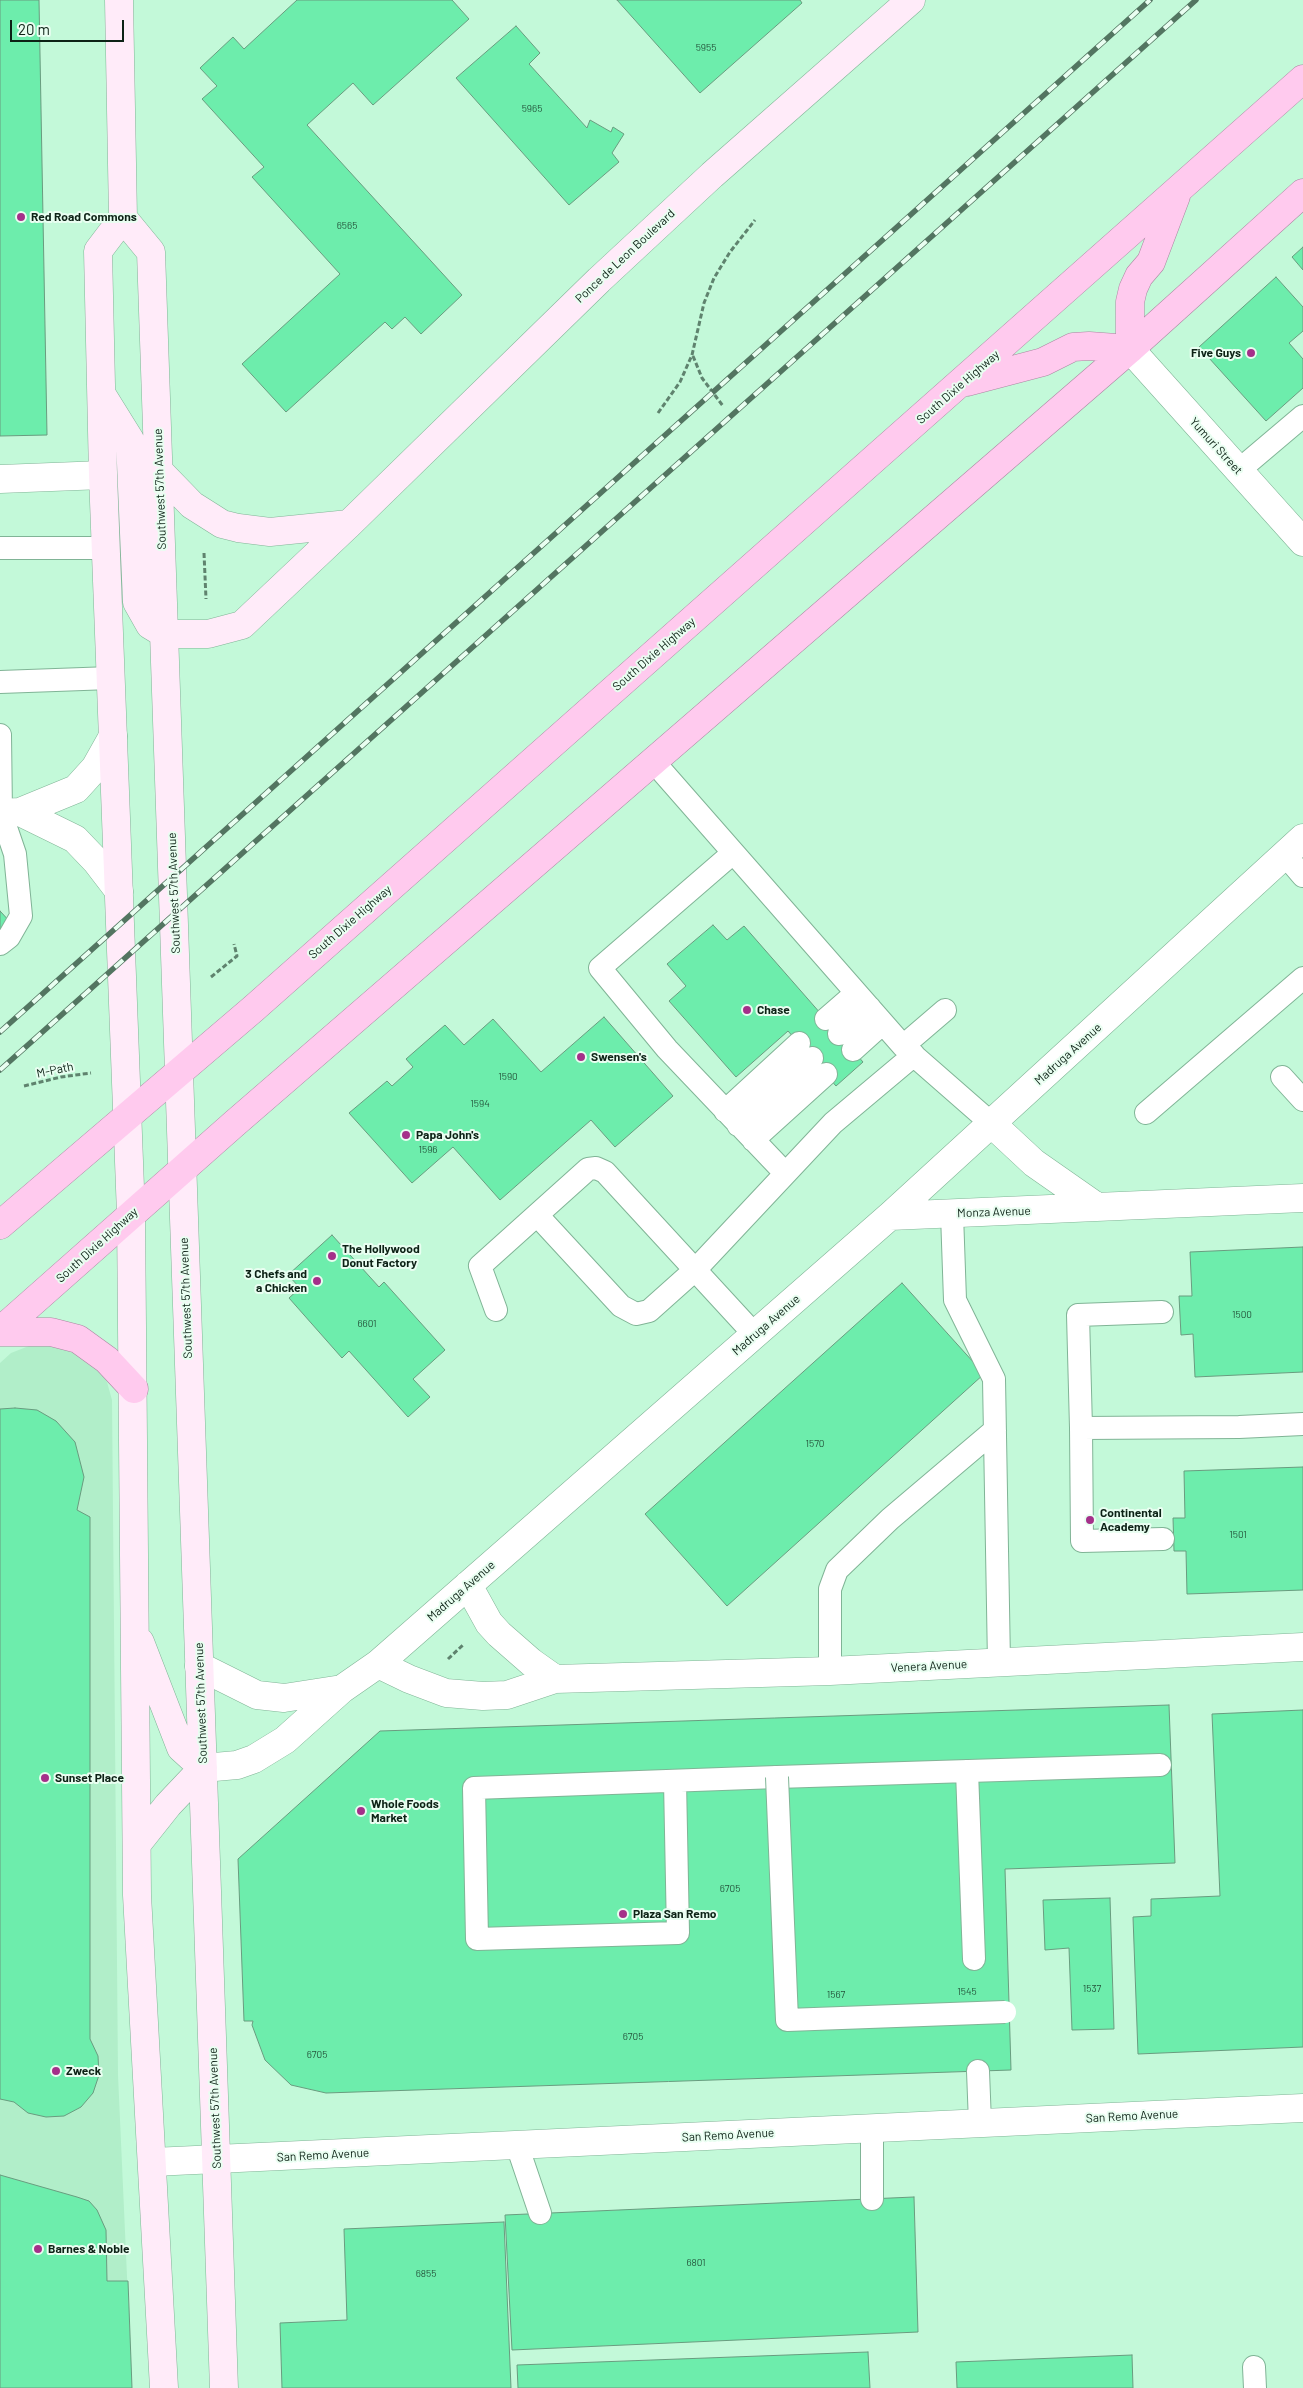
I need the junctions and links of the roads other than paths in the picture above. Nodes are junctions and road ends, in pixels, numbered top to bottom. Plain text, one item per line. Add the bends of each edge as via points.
1 (119, 0) edge
2 (911, 0) edge
3 (1303, 79) edge
4 (1177, 192) junction
5 (1303, 193) edge
6 (124, 218) junction
7 (1130, 349) junction
8 (961, 384) junction
9 (102, 395) junction
10 (1303, 416) edge
11 (1238, 471) junction
12 (160, 472) junction
13 (103, 475) junction
14 (0, 479) edge
15 (349, 524) junction
16 (1299, 529) edge
17 (0, 548) edge
18 (107, 548) junction
19 (165, 634) junction
20 (111, 678) junction
21 (0, 682) edge
22 (0, 735) edge
23 (113, 736) junction
24 (653, 761) junction
25 (7, 812) edge
26 (1294, 847) edge
27 (733, 853) junction
28 (1303, 876) edge
29 (119, 891) junction
30 (0, 944) edge
31 (1303, 978) edge
32 (869, 1008) junction
33 (945, 1010) dead end
34 (908, 1051) junction
35 (180, 1070) junction
36 (1282, 1077) dead end
37 (1303, 1100) edge
38 (129, 1113) junction
39 (1146, 1113) dead end
40 (991, 1123) junction
41 (739, 1125) junction
42 (184, 1168) junction
43 (785, 1173) junction
44 (1303, 1198) edge
45 (1097, 1207) junction
46 (132, 1214) junction
47 (952, 1214) junction
48 (537, 1215) junction
49 (890, 1216) junction
50 (0, 1224) edge
51 (696, 1269) junction
52 (496, 1310) dead end
53 (1162, 1312) dead end
54 (0, 1332) edge
55 (755, 1335) junction
56 (134, 1389) junction
57 (1303, 1424) edge
58 (1081, 1428) junction
59 (995, 1430) junction
60 (1163, 1539) dead end
61 (468, 1585) junction
62 (135, 1632) junction
63 (1303, 1647) edge
64 (999, 1663) junction
65 (378, 1664) junction
66 (200, 1666) junction
67 (830, 1671) junction
68 (555, 1679) junction
69 (342, 1689) junction
70 (1160, 1765) dead end
71 (203, 1768) junction
72 (967, 1771) junction
73 (777, 1777) junction
74 (675, 1781) junction
75 (137, 1844) junction
76 (974, 1959) dead end
77 (1004, 2012) dead end
78 (978, 2071) dead end
79 (1303, 2108) edge
80 (980, 2123) junction
81 (872, 2128) junction
82 (517, 2145) junction
83 (217, 2160) junction
84 (153, 2162) junction
85 (872, 2199) dead end
86 (540, 2213) dead end
87 (164, 2388) edge
88 (224, 2388) edge

1 - 6 main road
2 - 15 main road, Ponce de Leon Boulevard via 712,175 599,280
3 - 4 highway, South Dixie Highway
4 - 7 highway via 1151,262 1133,289
4 - 8 highway, South Dixie Highway
5 - 7 highway, South Dixie Highway
6 - 9 main road via 98,251
6 - 12 main road, Southwest 57th Avenue via 152,252
7 - 8 highway via 1073,347 1043,362
7 - 11 street, Yumuri Street
7 - 24 highway, South Dixie Highway
8 - 35 highway, South Dixie Highway
9 - 13 main road
9 - 19 main road via 130,440 137,602 150,625
10 - 11 lane
11 - 16 street, Yumuri Street
12 - 15 main road via 192,505 222,524 270,532
12 - 19 main road, Southwest 57th Avenue
13 - 14 street
13 - 18 main road
15 - 19 main road, Ponce de Leon Boulevard via 242,625 208,634
17 - 18 lane
18 - 20 main road
19 - 35 main road, Southwest 57th Avenue
20 - 21 lane
20 - 23 main road
22 - 25 lane
23 - 25 street via 95,768 76,789
23 - 29 main road
24 - 27 lane
24 - 42 highway, South Dixie Highway
25 - 29 street via 75,839
25 - 30 lane via 15,854 20,916 9,937
26 - 28 lane
26 - 40 street, Madruga Avenue
27 - 32 lane
27 - 41 lane via 600,968 667,1049
29 - 38 main road
31 - 39 lane
32 - 32 lane via 839,1034
32 - 34 lane
33 - 34 lane
34 - 40 lane
34 - 43 lane
35 - 38 highway, South Dixie Highway
35 - 42 main road, Southwest 57th Avenue
36 - 37 lane
38 - 46 main road
38 - 50 highway, South Dixie Highway
40 - 45 street via 1034,1162
40 - 49 street, Madruga Avenue
41 - 41 lane via 812,1058
41 - 43 lane
42 - 46 highway, South Dixie Highway
42 - 66 main road, Southwest 57th Avenue
43 - 51 lane
44 - 45 street, Monza Avenue
45 - 47 street, Monza Avenue
46 - 54 highway, South Dixie Highway
46 - 56 main road
47 - 49 street, Monza Avenue
47 - 59 lane via 955,1300 994,1379
48 - 51 lane via 622,1306 636,1314 649,1312
48 - 51 lane via 588,1169 596,1168 605,1172
48 - 52 lane via 480,1266
49 - 55 street, Madruga Avenue
51 - 55 lane
53 - 58 lane via 1078,1315
54 - 56 highway via 51,1332 78,1339 107,1360
55 - 61 street, Madruga Avenue
56 - 62 main road
57 - 58 lane
58 - 60 lane via 1082,1541
59 - 64 lane
59 - 67 lane via 890,1519 837,1570 830,1589
61 - 65 street, Madruga Avenue
61 - 68 street via 489,1623 499,1634
62 - 71 main road via 181,1748
62 - 75 main road
63 - 64 street, Venera Avenue
64 - 67 street, Venera Avenue
65 - 68 street, Venera Avenue via 446,1693 465,1696 506,1695
65 - 69 street, Madruga Avenue
66 - 69 street via 257,1695 284,1698
66 - 71 main road, Southwest 57th Avenue
67 - 68 street, Venera Avenue
69 - 71 street, Madruga Avenue via 285,1740 254,1759 237,1765
70 - 72 lane
71 - 75 main road
71 - 83 main road, Southwest 57th Avenue
72 - 73 lane
72 - 76 lane
73 - 74 lane
73 - 77 lane, bridge via 787,2020
74 - 74 lane via 474,1788 477,1940 678,1933
75 - 84 main road via 137,1895
78 - 80 lane
79 - 80 street, San Remo Avenue
80 - 81 street, San Remo Avenue
81 - 82 street, San Remo Avenue
81 - 85 lane
82 - 83 street, San Remo Avenue
82 - 86 lane
83 - 84 street, San Remo Avenue
83 - 88 main road, Southwest 57th Avenue
84 - 87 main road

